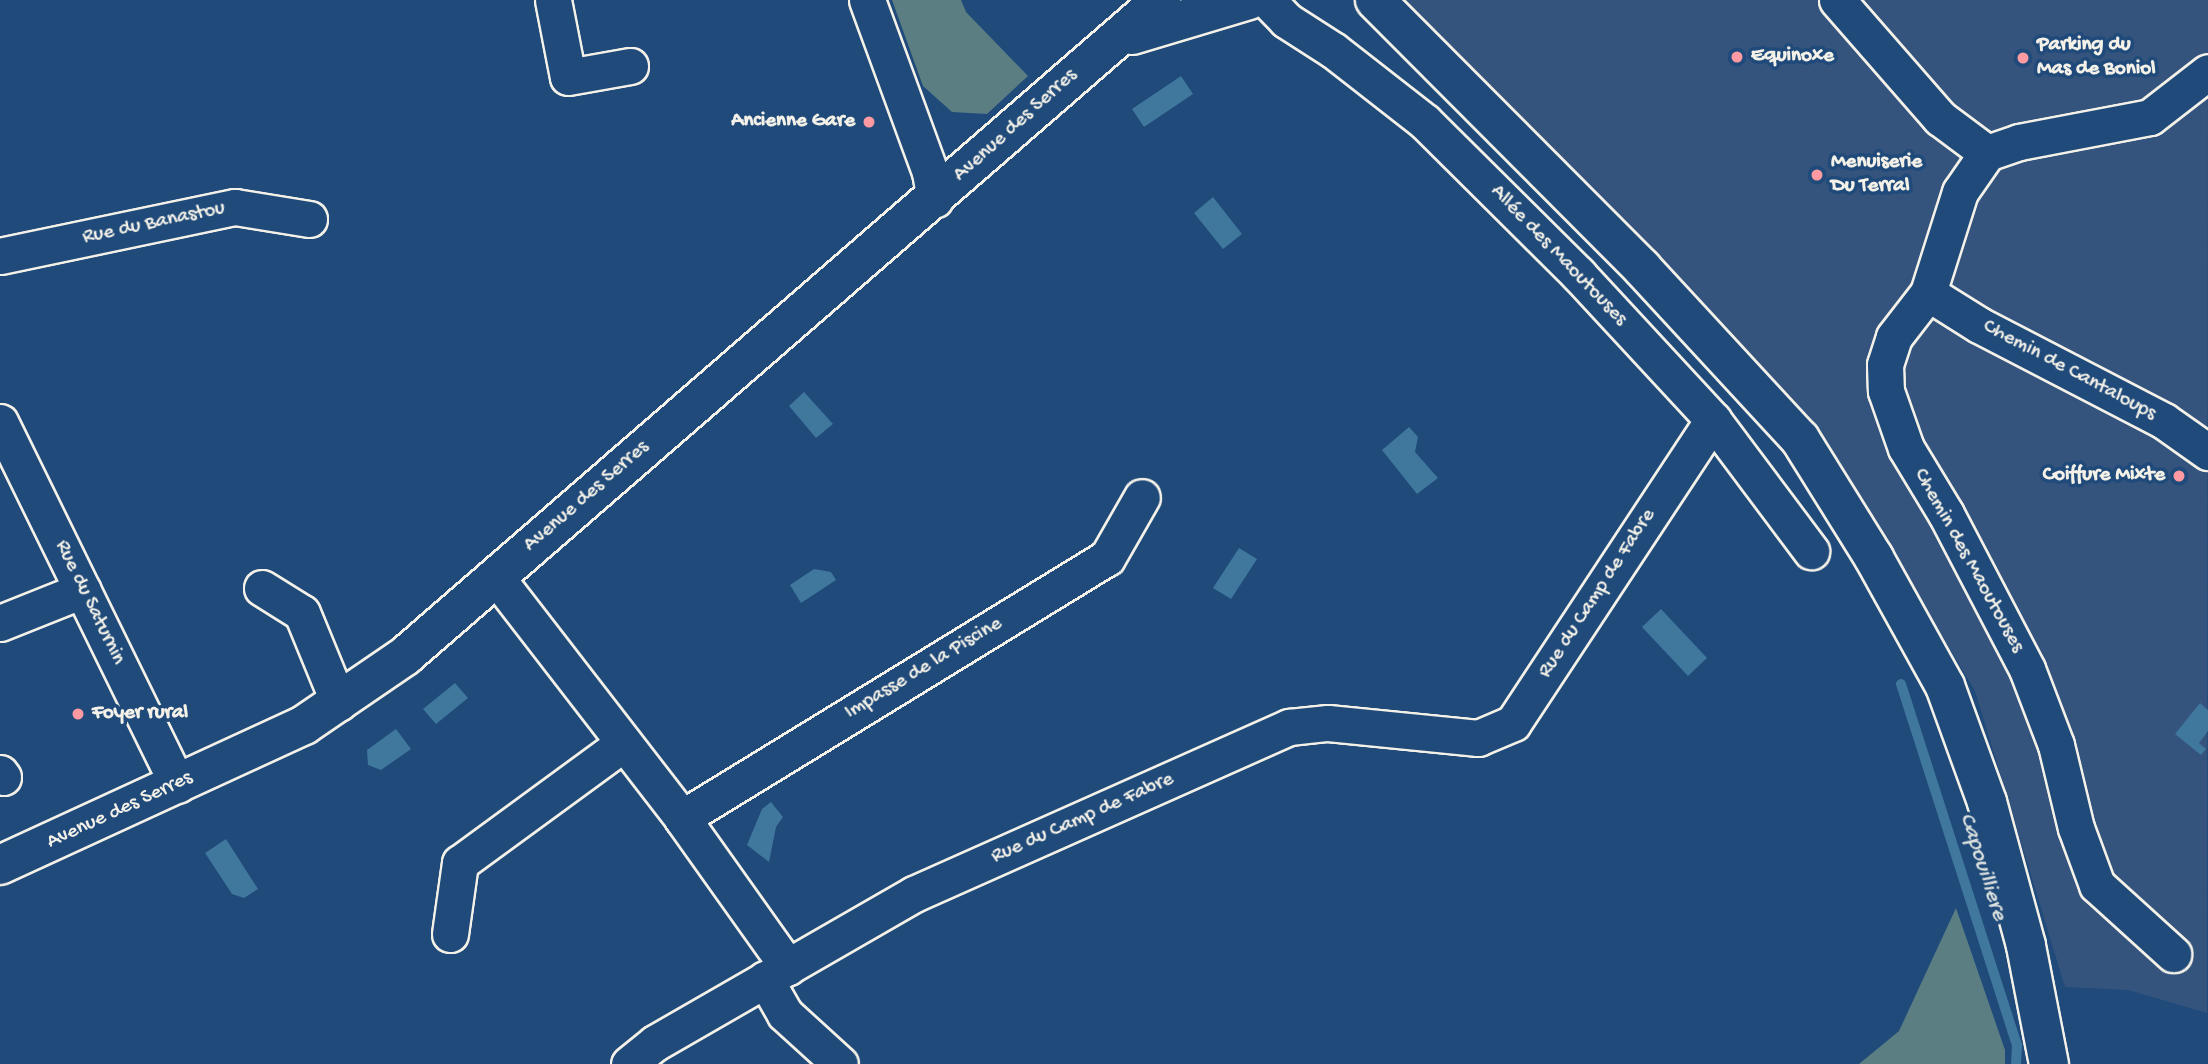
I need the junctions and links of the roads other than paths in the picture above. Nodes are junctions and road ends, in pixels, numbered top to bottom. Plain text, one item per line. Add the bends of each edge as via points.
1 (553, 0) edge
2 (867, 0) edge
3 (1161, 0) edge
4 (1249, 0) edge
5 (1267, 0) edge
6 (1376, 0) edge
7 (1837, 0) edge
8 (1116, 40) junction
9 (630, 66) dead end
10 (2208, 72) edge
11 (1987, 153) junction
12 (935, 200) junction
13 (309, 219) dead end
14 (0, 256) edge
15 (1928, 293) junction
16 (1713, 420) junction
17 (0, 422) edge
18 (2208, 452) edge
19 (1142, 497) dead end
20 (1811, 551) dead end
21 (496, 577) junction
22 (262, 588) dead end
23 (83, 590) junction
24 (0, 624) edge
25 (339, 703) junction
26 (624, 743) junction
27 (178, 785) junction
28 (682, 818) junction
29 (0, 865) edge
30 (450, 934) dead end
31 (2173, 954) dead end
32 (776, 973) junction
33 (629, 1064) edge
34 (840, 1064) edge
35 (2049, 1064) edge

1 - 9 street via 568,77
2 - 12 street via 930,173
3 - 8 street, Avenue des Serres
4 - 8 street, Avenue des Serres
5 - 16 street, Allée des Maoutouses via 1286,20 1334,50 1425,122 1578,274
6 - 35 street via 1642,268 1800,439 1874,558 1945,686 1987,802 2026,946
7 - 11 street via 1940,118
8 - 12 street, Avenue des Serres
10 - 11 street via 2150,117 2019,142
11 - 15 street, Chemin des Maoutouses via 1960,192
12 - 21 street, Avenue des Serres
13 - 14 street, Rue du Banastou via 235,208
15 - 18 street, Chemin de Cantaloups via 1979,325 2164,421
15 - 31 street, Chemin des Maoutouses via 1894,337 1885,365 1895,422 2027,669 2056,746 2076,828 2097,885
16 - 20 street, Allée des Maoutouses
16 - 32 street, Rue du Camp de Fabre via 1513,723 1478,738 1328,723 1289,727 914,894
17 - 23 street, Rue du Saturnin
19 - 28 street, Impasse de la Piscine via 1107,558
21 - 25 street, Avenue des Serres via 405,656
21 - 26 street
22 - 25 street via 302,613
23 - 24 street
23 - 27 street, Rue du Saturnin
25 - 27 street, Avenue des Serres via 304,725
26 - 28 street
26 - 30 street via 460,863
27 - 29 street, Avenue des Serres
28 - 32 street
32 - 33 street, Rue du Camp de Fabre via 655,1043
32 - 34 street via 785,1014

